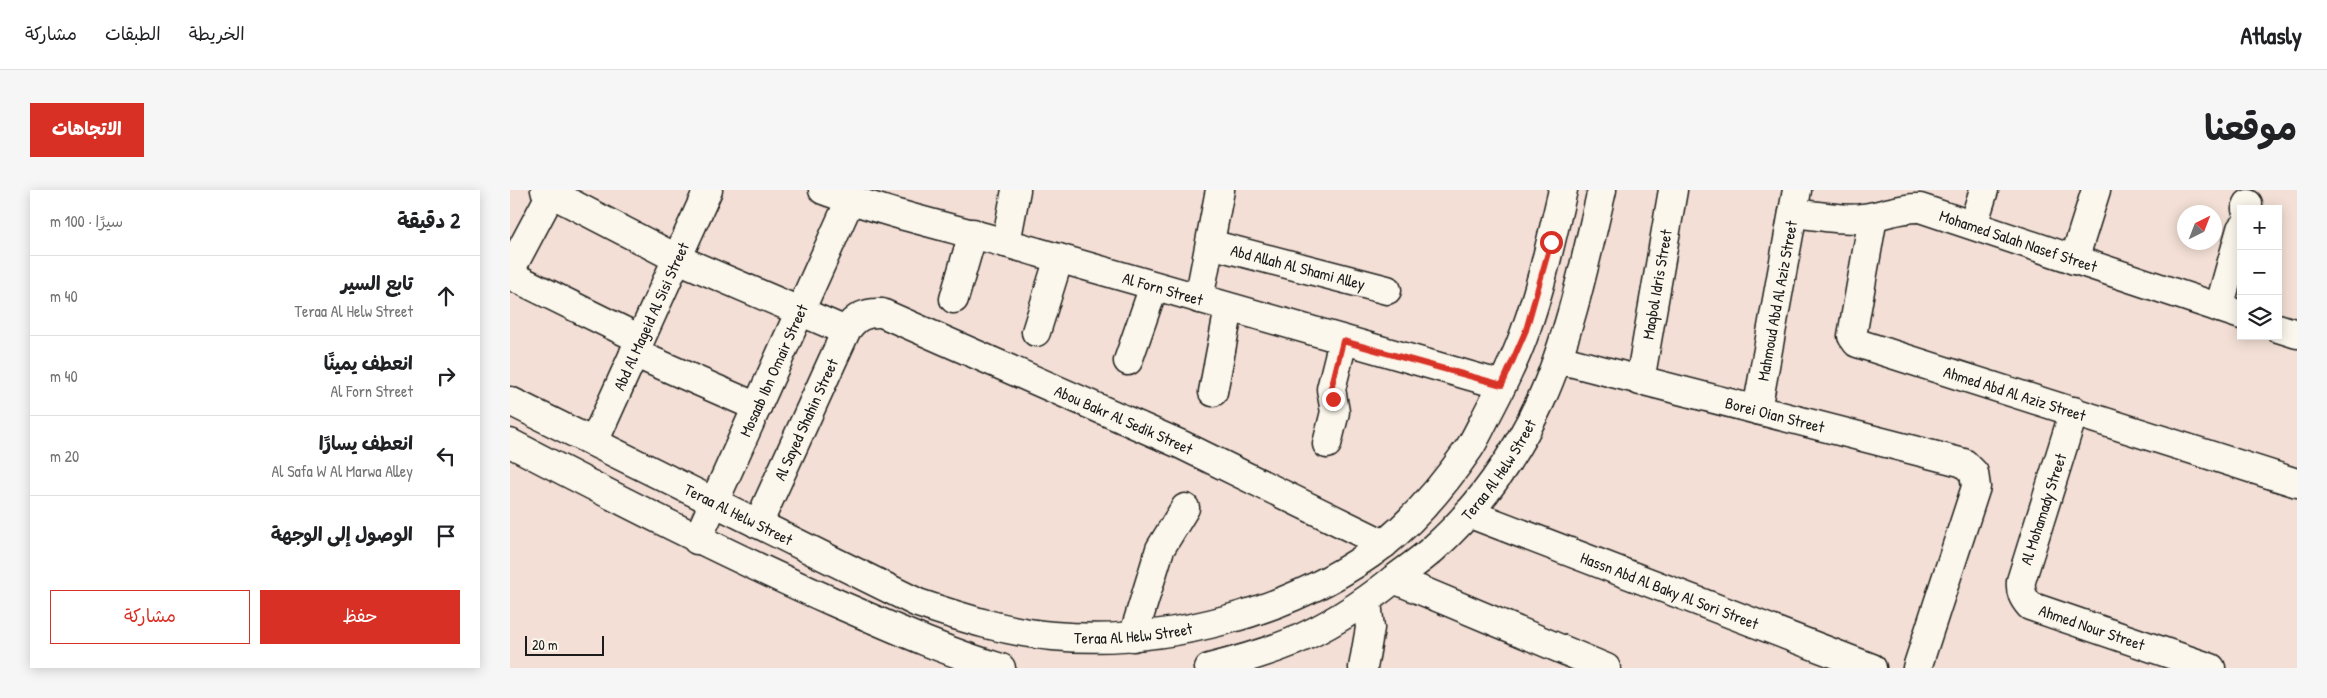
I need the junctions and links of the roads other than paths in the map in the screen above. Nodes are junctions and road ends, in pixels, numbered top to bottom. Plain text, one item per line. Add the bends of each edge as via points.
1 (708, 190) edge
2 (1016, 190) edge
3 (1220, 190) edge
4 (1563, 190) edge
5 (1602, 190) edge
6 (1673, 190) edge
7 (1984, 190) edge
8 (2096, 190) edge
9 (550, 191) edge
10 (831, 193) edge
11 (1795, 202) edge
12 (1873, 217) junction
13 (1973, 225) junction
14 (973, 233) junction
15 (1006, 243) junction
16 (1210, 244) junction
17 (2239, 250) edge
18 (1059, 258) junction
19 (678, 259) junction
20 (2074, 260) junction
21 (510, 271) edge
22 (510, 275) edge
23 (1154, 286) junction
24 (1387, 290) dead end
25 (954, 299) dead end
26 (1200, 299) junction
27 (1229, 308) junction
28 (800, 311) junction
29 (2230, 312) edge
30 (852, 324) junction
31 (2282, 329) edge
32 (1036, 332) dead end
33 (2297, 334) edge
34 (1343, 341) junction
35 (637, 346) junction
36 (1558, 359) junction
37 (1128, 362) dead end
38 (1640, 381) junction
39 (1502, 385) junction
40 (1213, 392) dead end
41 (510, 401) edge
42 (757, 407) junction
43 (1757, 410) junction
44 (2074, 410) junction
45 (594, 442) junction
46 (510, 443) edge
47 (1327, 444) dead end
48 (2297, 483) edge
49 (714, 502) junction
50 (1185, 508) dead end
51 (1468, 513) junction
52 (758, 524) junction
53 (697, 540) junction
54 (1384, 544) junction
55 (1394, 579) junction
56 (1367, 602) junction
57 (2030, 606) joint
58 (1133, 637) junction
59 (1292, 642) junction
60 (1001, 668) edge
61 (1209, 668) edge
62 (1285, 668) edge
63 (1363, 668) edge
64 (1606, 668) edge
65 (1872, 668) edge
66 (1917, 668) edge
67 (2211, 668) edge

1 - 19 street, Abd Al Mageid Al Sisi Street
2 - 15 street
3 - 16 street
4 - 39 street, Teraa Al Helw Street via 1526,330
5 - 36 street, Teraa Al Helw Street
6 - 38 street, Maqbol Idris Street
7 - 13 street
8 - 20 street
9 - 19 street
9 - 21 street
10 - 14 street, Al Forn Street
10 - 28 street, Mosaab Ibn Omair Street
11 - 12 street, Mohamed Salah Nasef Street via 1856,219
11 - 43 street, Mahmoud Abd Al Aziz Street
12 - 13 street, Mohamed Salah Nasef Street via 1898,209 1920,208
12 - 44 street, Ahmed Abd Al Aziz Street via 1852,336 1857,343
13 - 20 street, Mohamed Salah Nasef Street
14 - 15 street, Al Forn Street
14 - 25 street
15 - 18 street, Al Forn Street
16 - 24 street, Abd Allah Al Shami Alley
16 - 26 street
17 - 29 street
18 - 23 street, Al Forn Street
18 - 32 street
19 - 28 street
19 - 35 street, Abd Al Mageid Al Sisi Street
20 - 29 street, Mohamed Salah Nasef Street
22 - 35 street
23 - 26 street, Al Forn Street
23 - 37 street
26 - 27 street, Al Forn Street
27 - 34 street, Al Forn Street
27 - 40 street
28 - 30 street
28 - 42 street, Mosaab Ibn Omair Street
30 - 52 street, Al Sayed Shahin Street
30 - 54 street, Abou Bakr Al Sedik Street via 870,313 882,313 1182,445
31 - 33 street
34 - 39 street, Al Forn Street
34 - 47 street via 1331,389 1335,412
35 - 42 street
35 - 45 street, Abd Al Mageid Al Sisi Street
36 - 38 street, Borei Oian Street
36 - 51 street, Teraa Al Helw Street via 1520,440
38 - 43 street, Borei Oian Street
39 - 54 street, Teraa Al Helw Street via 1465,453 1431,499
41 - 45 street, Teraa Al Helw Street
42 - 49 street, Mosaab Ibn Omair Street
43 - 66 street, Borei Oian Street via 1964,464 1974,473 1976,487
44 - 48 street, Ahmed Abd Al Aziz Street
44 - 57 street, Al Mohamady Street via 2021,581 2020,590
45 - 49 street, Teraa Al Helw Street
46 - 53 street
49 - 52 street, Teraa Al Helw Street
49 - 53 street, Mosaab Ibn Omair Street
50 - 58 street via 1160,549
51 - 55 street, Teraa Al Helw Street via 1434,549
51 - 65 street, Hassn Abd Al Baky Al Sori Street
52 - 58 street, Teraa Al Helw Street via 918,603 985,625 1054,636
53 - 60 street via 936,647
54 - 58 street, Teraa Al Helw Street via 1323,583 1259,611 1192,629
55 - 56 street, Teraa Al Helw Street
55 - 64 street
56 - 59 street, Teraa Al Helw Street
56 - 63 street via 1370,628
57 - 67 street, Ahmed Nour Street
59 - 61 street, Teraa Al Helw Street
59 - 62 street

